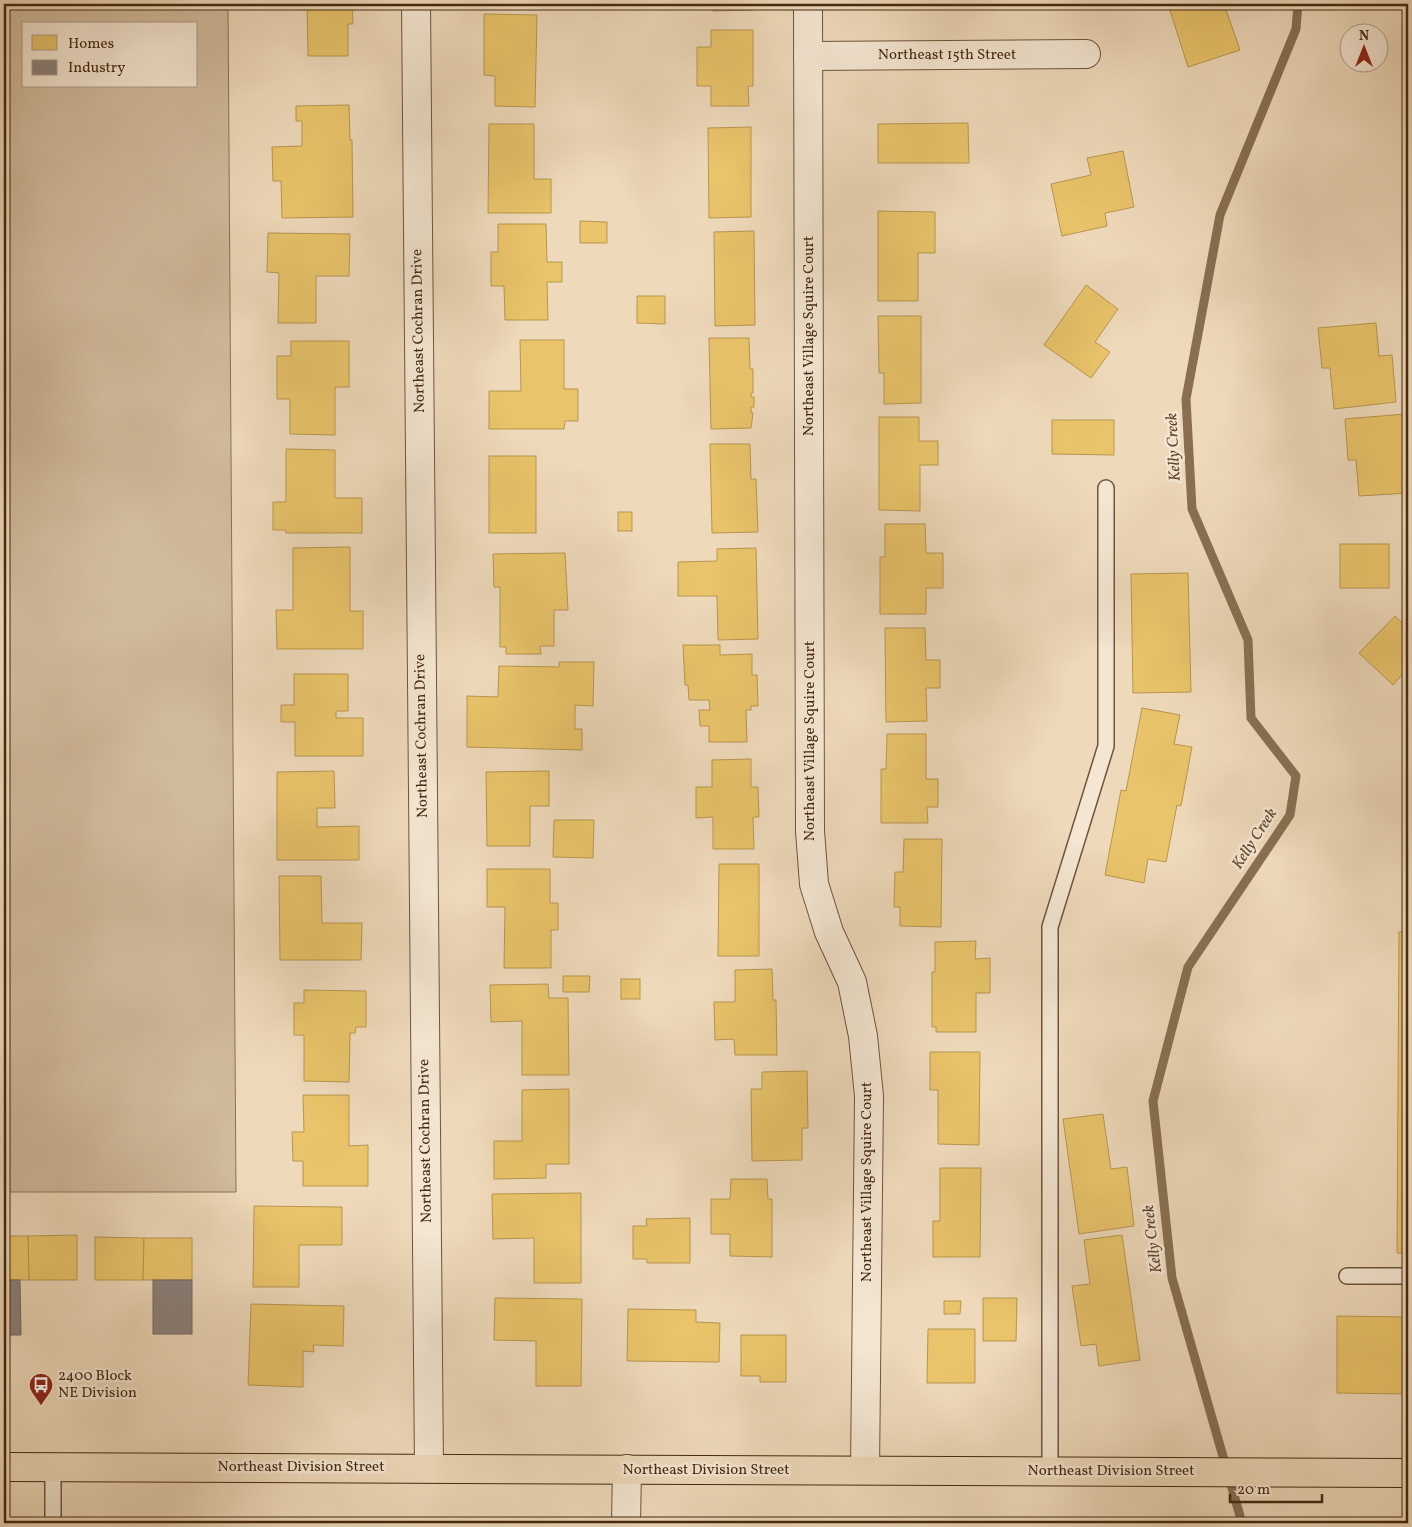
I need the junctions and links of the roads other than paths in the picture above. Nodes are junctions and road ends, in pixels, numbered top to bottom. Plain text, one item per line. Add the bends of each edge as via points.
1 (416, 4) edge
2 (808, 4) edge
3 (1086, 54) dead end
4 (808, 56) junction
5 (1106, 488) dead end
6 (1347, 1276) dead end
7 (1408, 1276) edge
8 (4, 1467) edge
9 (53, 1467) junction
10 (429, 1468) junction
11 (627, 1469) junction
12 (865, 1470) junction
13 (1050, 1471) junction
14 (1408, 1473) edge
15 (53, 1523) edge
16 (626, 1523) edge

1 - 10 street, Northeast Cochran Drive
2 - 4 street, Northeast Village Squire Court
3 - 4 street, Northeast 15th Street
4 - 12 street, Northeast Village Squire Court via 810,830 814,884 829,932 852,982 863,1036 869,1096
5 - 13 lane via 1106,746 1050,927
6 - 7 lane
8 - 9 main road, Northeast Division Street
9 - 10 main road, Northeast Division Street
9 - 15 lane
10 - 11 main road, Northeast Division Street
11 - 12 main road, Northeast Division Street
11 - 16 street
12 - 13 main road, Northeast Division Street
13 - 14 main road, Northeast Division Street

